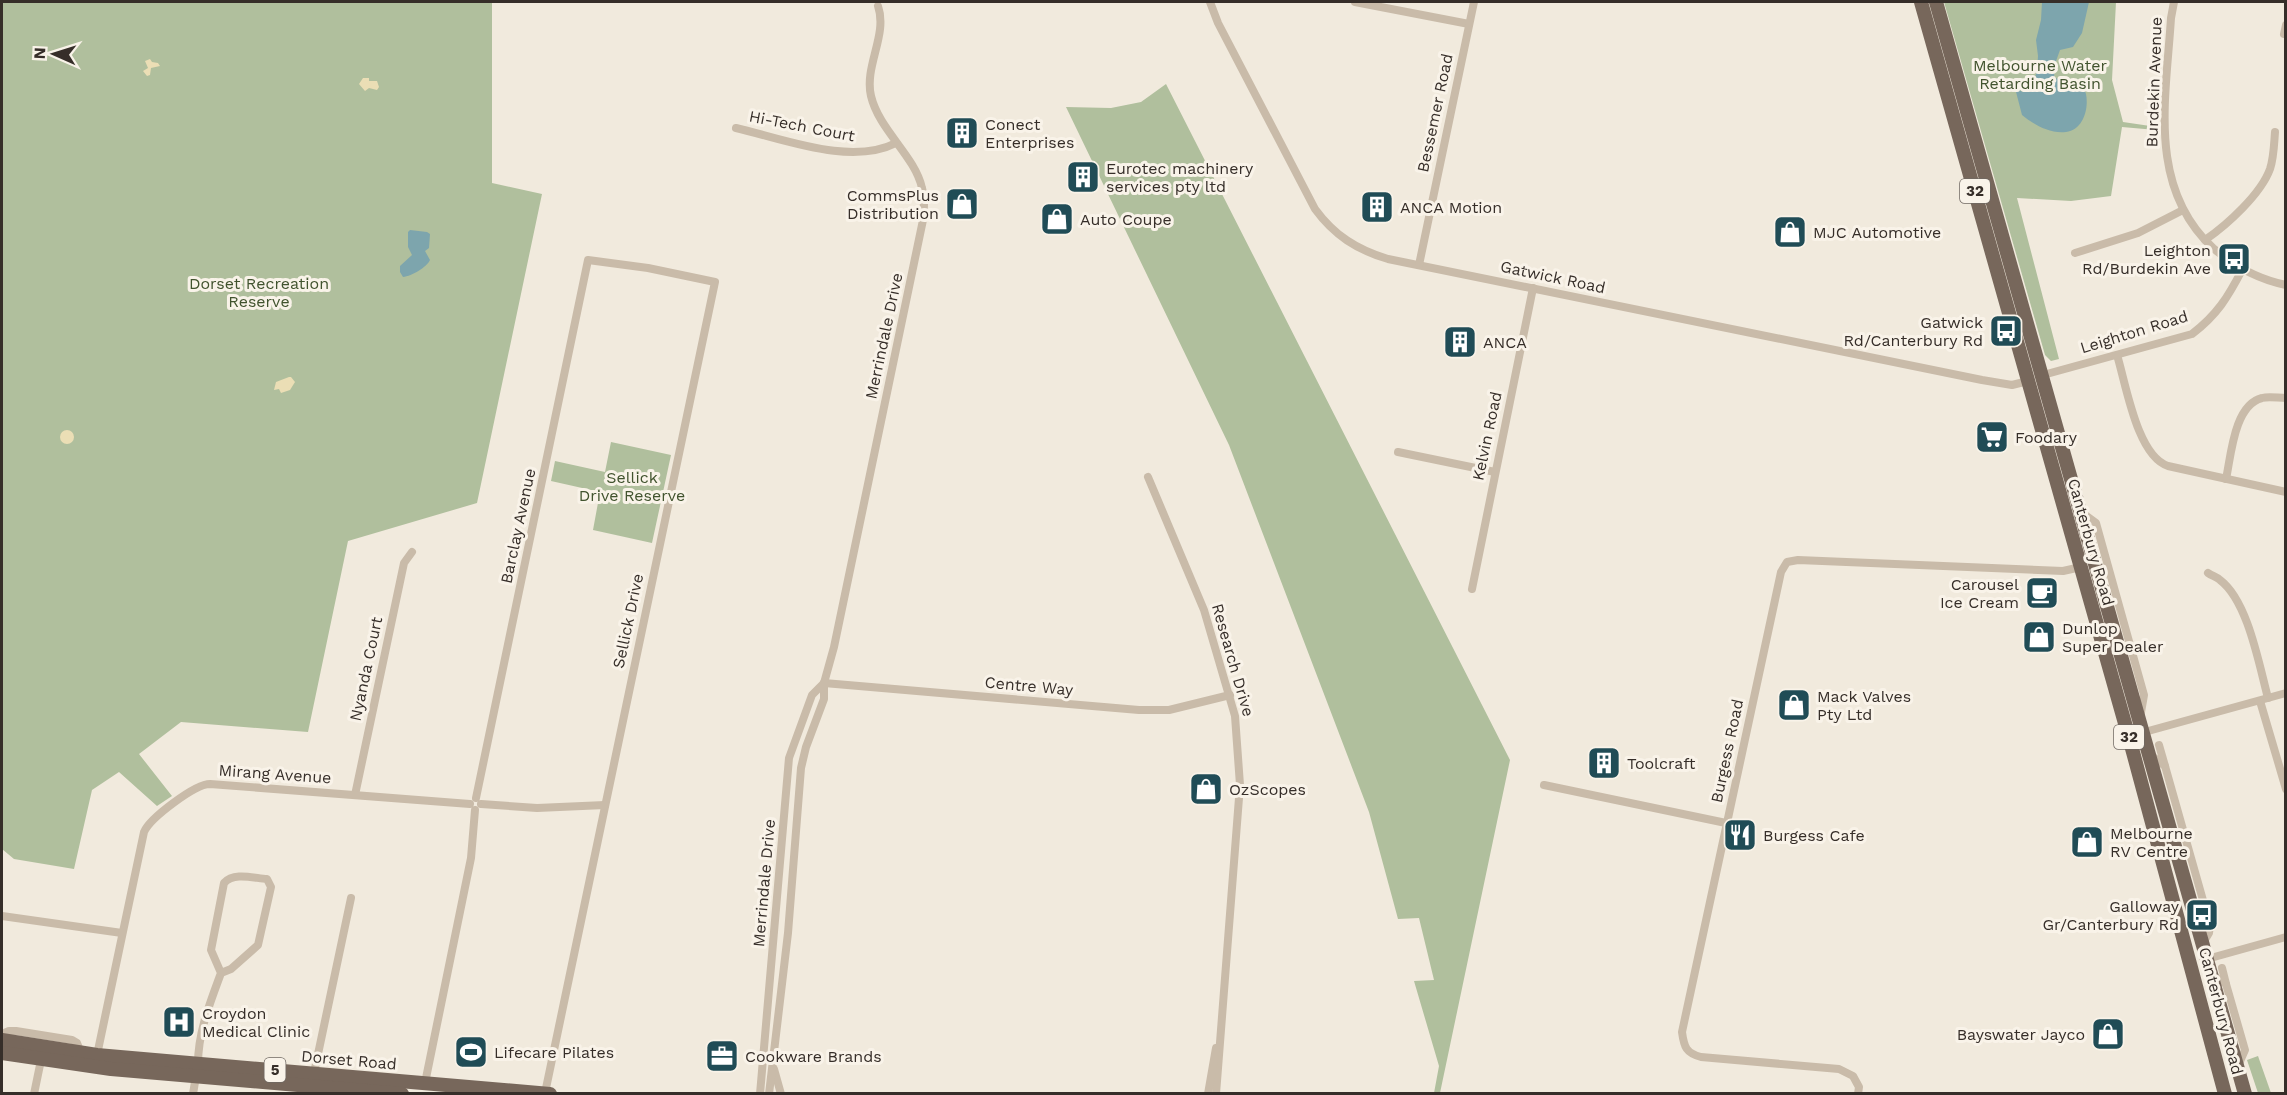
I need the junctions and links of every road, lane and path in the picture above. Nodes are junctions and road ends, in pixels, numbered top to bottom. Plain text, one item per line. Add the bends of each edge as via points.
1 (1210, 2) edge
2 (1355, 2) edge
3 (1474, 2) edge
4 (1921, 2) edge
5 (1936, 2) edge
6 (2174, 2) edge
7 (878, 6) dead end
8 (1469, 24) junction
9 (2286, 25) edge
10 (2286, 34) edge
11 (736, 128) dead end
12 (2275, 132) dead end
13 (897, 143) junction
14 (1981, 185) junction
15 (2183, 210) junction
16 (2205, 240) junction
17 (2075, 253) dead end
18 (588, 260) joint
19 (1419, 265) junction
20 (2242, 270) junction
21 (2286, 285) edge
22 (1533, 288) junction
23 (2118, 355) junction
24 (2043, 375) junction
25 (2028, 381) junction
26 (2286, 398) edge
27 (1398, 452) dead end
28 (1495, 472) junction
29 (1148, 477) dead end
30 (2226, 479) junction
31 (2286, 492) edge
32 (412, 552) dead end
33 (2081, 567) junction
34 (2208, 573) dead end
35 (1472, 589) dead end
36 (824, 683) junction
37 (2286, 693) edge
38 (1230, 695) junction
39 (2264, 700) junction
40 (2142, 729) junction
41 (2130, 739) junction
42 (2154, 749) junction
43 (1544, 785) dead end
44 (2286, 789) edge
45 (355, 795) junction
46 (476, 804) junction
47 (605, 805) junction
48 (1726, 824) junction
49 (779, 876) junction
50 (792, 876) junction
51 (351, 898) dead end
52 (2, 916) edge
53 (122, 933) junction
54 (2286, 937) edge
55 (2203, 943) junction
56 (773, 956) junction
57 (786, 957) junction
58 (2207, 959) junction
59 (2191, 963) junction
60 (2217, 971) junction
61 (221, 974) junction
62 (1222, 1006) junction
63 (2, 1034) edge
64 (2, 1040) edge
65 (2, 1053) edge
66 (81, 1053) junction
67 (42, 1054) junction
68 (97, 1055) junction
69 (772, 1063) junction
70 (2238, 1068) junction
71 (197, 1070) junction
72 (314, 1073) junction
73 (424, 1083) junction
74 (351, 1086) edge
75 (275, 1088) edge
76 (758, 1091) edge
77 (545, 1093) edge
78 (34, 1094) edge
79 (193, 1094) edge
80 (402, 1094) edge
81 (550, 1094) edge
82 (769, 1094) edge
83 (781, 1094) edge
84 (1208, 1094) edge
85 (1216, 1094) edge
86 (1858, 1094) edge
87 (2225, 1094) edge
88 (2245, 1094) edge

1 - 19 street, Gatwick Road via 1268,122 1324,222 1363,250
2 - 8 street
3 - 8 street, Bessemer Road
4 - 14 main road, Canterbury Road / 32
5 - 14 main road, Canterbury Road / 32
6 - 15 street, Burdekin Avenue via 2165,148 2169,175
7 - 13 street, Merrindale Drive via 881,14 870,79 871,96
8 - 19 street, Bessemer Road
9 - 10 street
11 - 13 street, Hi-Tech Court via 843,153 882,150
12 - 16 street via 2271,167 2264,182
13 - 36 street, Merrindale Drive via 922,185 923,220
14 - 24 main road, Canterbury Road / 32
14 - 25 main road, Canterbury Road / 32
15 - 16 street, Burdekin Avenue
15 - 17 street via 2138,233
16 - 20 street, Burdekin Avenue
18 - 46 street, Barclay Avenue
18 - 47 street, Sellick Drive via 715,282
19 - 22 street, Gatwick Road
20 - 21 street, Burdekin Avenue
20 - 23 street, Leighton Road via 2226,301 2192,334
22 - 25 street, Gatwick Road via 1983,380 2012,385
22 - 28 street, Kelvin Road
23 - 24 street, Leighton Road
23 - 30 street via 2141,438 2153,459
24 - 25 main road
24 - 40 main road, Canterbury Road / 32
25 - 33 main road, Canterbury Road / 32
26 - 30 street via 2264,397 2245,410 2238,424
27 - 28 street
28 - 35 street, Kelvin Road
29 - 38 street, Research Drive via 1204,610
30 - 31 street
32 - 45 street, Nyanda Court via 404,563
33 - 41 main road, Canterbury Road / 32
33 - 48 street, Burgess Road via 2063,571 1787,562 1780,572
34 - 39 street via 2221,580 2245,619
36 - 38 street, Centre Way via 1139,710 1169,710
36 - 49 street, Merrindale Drive via 812,695 789,758
36 - 50 street, Merrindale Drive via 824,699 801,768
37 - 39 street
38 - 62 street, Research Drive via 1240,785
39 - 40 street via 2165,728
39 - 44 street
40 - 41 street
40 - 42 main road, Canterbury Road / 32
41 - 59 main road, Canterbury Road / 32
42 - 55 main road, Canterbury Road / 32
42 - 55 street, Canterbury Road via 2165,766 2210,925
43 - 48 street
45 - 46 street, Mirang Avenue
45 - 53 street, Mirang Avenue via 210,784 196,788 146,827
46 - 47 street, Mirang Avenue via 537,808
46 - 73 street, Barclay Avenue via 471,858
47 - 77 street, Sellick Drive
48 - 86 street, Burgess Road via 1682,1032 1684,1047 1701,1057 1839,1069 1852,1076 1859,1087
49 - 50 street
49 - 56 street, Merrindale Drive
50 - 57 street, Merrindale Drive
51 - 72 street
52 - 53 street
53 - 68 street, Mirang Avenue
54 - 58 street
55 - 58 main road, Canterbury Road / 32
56 - 57 street
56 - 76 street, Merrindale Drive
57 - 69 street, Merrindale Drive
58 - 59 main road
58 - 60 main road, Canterbury Road / 32
59 - 87 main road, Canterbury Road / 32
60 - 70 main road, Canterbury Road / 32
60 - 70 street, Canterbury Road via 2226,984 2245,1050
61 - 61 street via 211,950 224,883 234,876 267,879 271,886 258,945
61 - 71 street via 203,1025
62 - 84 street, Research Drive
62 - 85 street, Research Drive
63 - 66 street via 16,1031 72,1040
64 - 67 main road, Dorset Road / 5
65 - 67 main road, Dorset Road / 5
66 - 67 main road, Dorset Road / 5
66 - 68 main road, Dorset Road / 5
67 - 71 main road, Dorset Road / 5 via 111,1069
67 - 78 street
68 - 71 main road, Dorset Road / 5
69 - 82 street, Merrindale Drive
69 - 83 street
70 - 88 main road, Canterbury Road / 32
71 - 72 main road, Dorset Road / 5
71 - 75 main road, Dorset Road / 5
71 - 79 street
72 - 74 main road, Dorset Road / 5
73 - 74 main road, Dorset Road / 5
73 - 77 main road, Dorset Road / 5
74 - 75 main road, Dorset Road / 5
74 - 80 main road, Dorset Road / 5
77 - 81 main road, Dorset Road / 5

